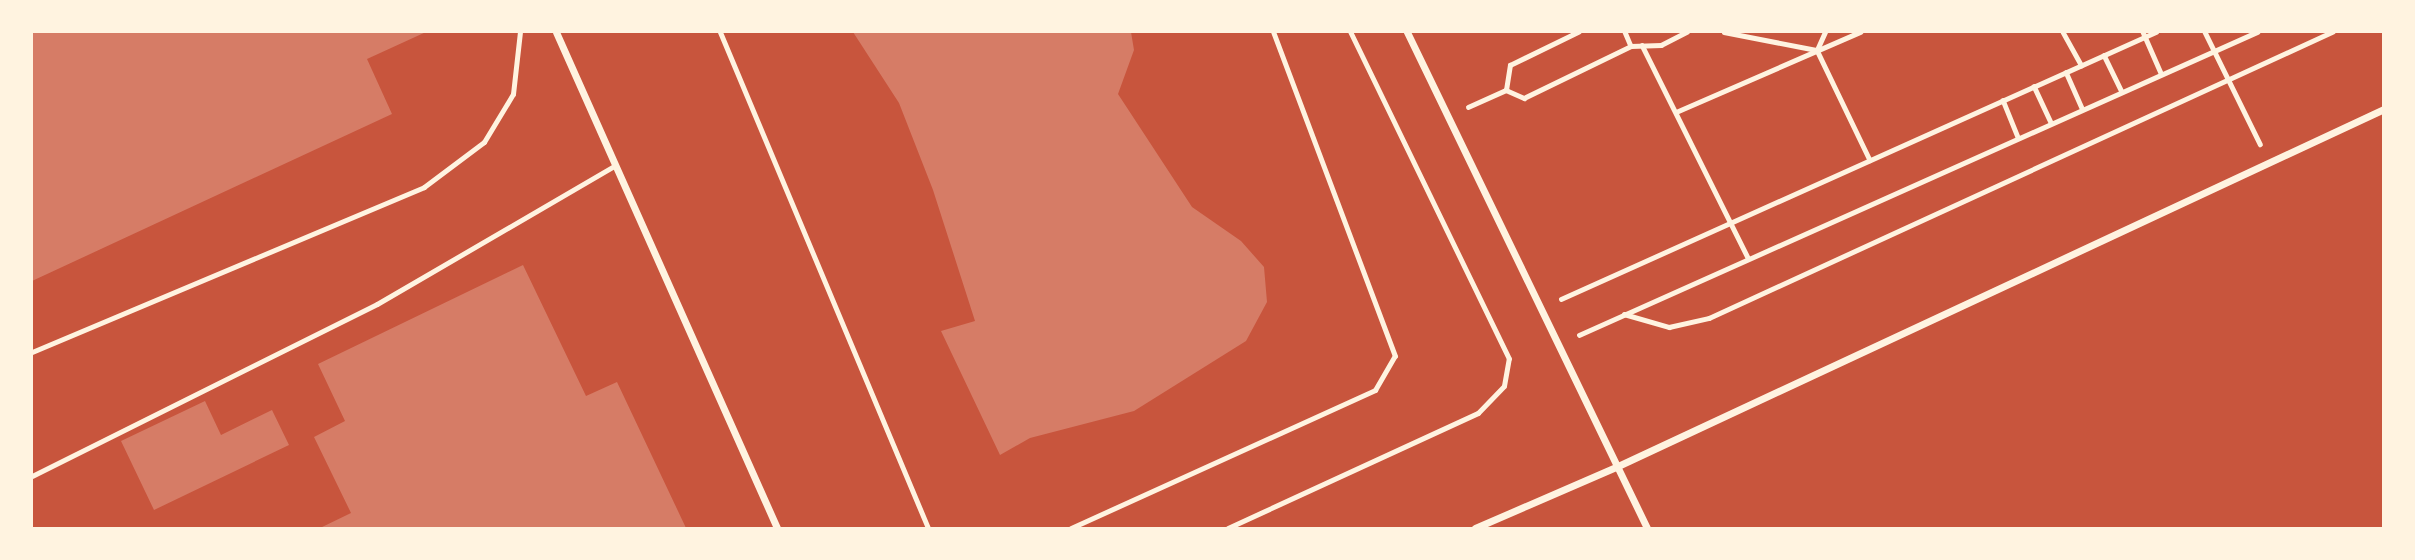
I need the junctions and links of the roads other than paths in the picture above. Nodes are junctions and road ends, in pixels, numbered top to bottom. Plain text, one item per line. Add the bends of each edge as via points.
1 (520, 32) edge
2 (556, 32) edge
3 (720, 32) edge
4 (1273, 32) edge
5 (1407, 32) edge
6 (2384, 109) edge
7 (616, 165) junction
8 (32, 352) edge
9 (1618, 466) junction
10 (32, 476) edge
11 (777, 528) edge
12 (928, 528) edge
13 (1071, 528) edge
14 (1475, 528) edge
15 (1647, 528) edge

1 - 8 lane via 513,94 484,142 424,187
2 - 7 street
3 - 12 lane
4 - 13 lane via 1395,356 1375,390
5 - 9 street
6 - 9 street
7 - 10 lane via 377,304
7 - 11 street
9 - 14 street
9 - 15 street

